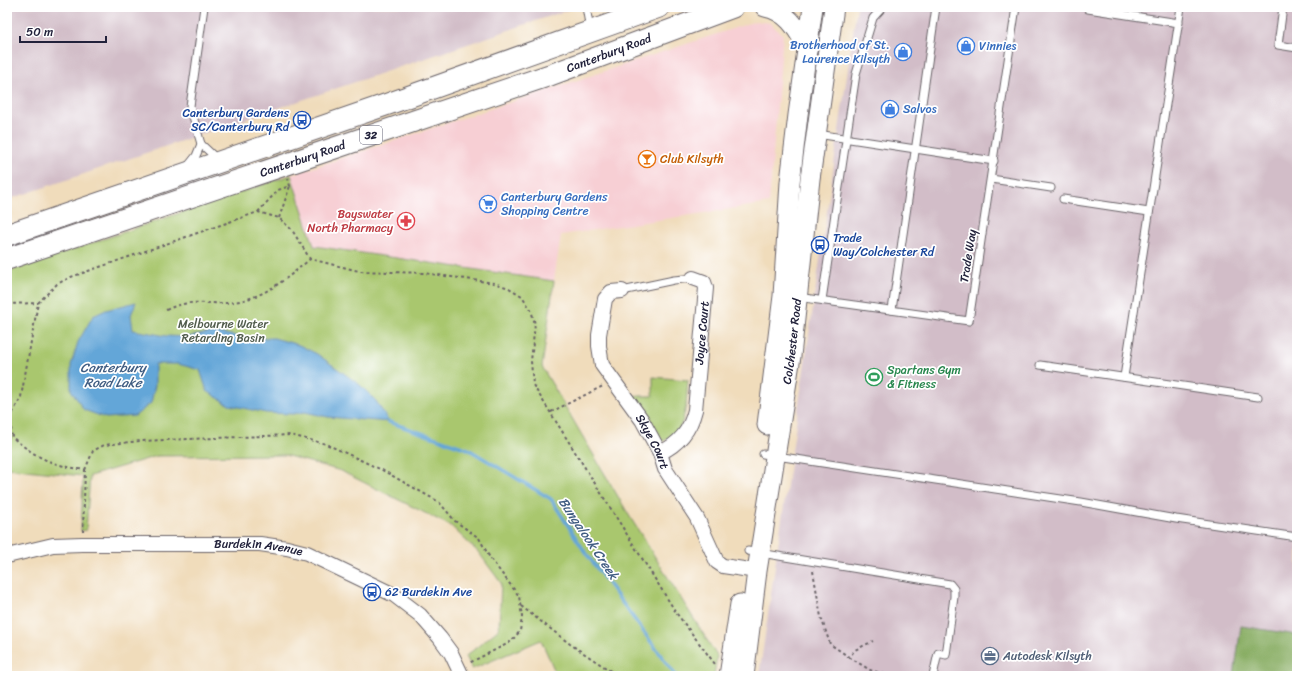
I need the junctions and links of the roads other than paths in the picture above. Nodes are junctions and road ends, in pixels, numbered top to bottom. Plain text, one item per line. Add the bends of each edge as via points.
1 (204, 7) edge
2 (586, 7) edge
3 (659, 7) edge
4 (733, 7) edge
5 (765, 7) edge
6 (813, 7) edge
7 (834, 7) edge
8 (883, 7) edge
9 (936, 7) edge
10 (1016, 7) edge
11 (1181, 7) edge
12 (1283, 7) edge
13 (1088, 9) dead end
14 (1179, 23) junction
15 (581, 34) junction
16 (808, 48) junction
17 (1297, 48) edge
18 (590, 60) junction
19 (388, 104) junction
20 (395, 127) junction
21 (817, 134) junction
22 (846, 138) junction
23 (201, 144) junction
24 (916, 149) junction
25 (224, 161) junction
26 (994, 161) junction
27 (174, 178) junction
28 (991, 179) junction
29 (1051, 188) dead end
30 (1063, 199) dead end
31 (1149, 212) junction
32 (7, 235) edge
33 (7, 259) edge
34 (699, 282) joint
35 (622, 291) joint
36 (791, 296) junction
37 (822, 300) junction
38 (892, 310) junction
39 (1040, 365) dead end
40 (1124, 377) junction
41 (1258, 397) dead end
42 (660, 454) junction
43 (769, 455) junction
44 (1297, 537) edge
45 (754, 552) junction
46 (7, 556) edge
47 (751, 570) junction
48 (465, 670) edge
49 (734, 675) edge
50 (932, 676) edge

1 - 23 lane via 190,106
2 - 15 lane
3 - 15 main road, Canterbury Road / 32
4 - 18 main road, Canterbury Road / 32
5 - 16 main road via 787,16
6 - 16 main road, Colchester Road
7 - 21 main road, Colchester Road
8 - 22 lane via 872,18 856,74
9 - 24 lane
10 - 26 lane, Trade Way
11 - 14 lane
12 - 17 lane via 1278,45
13 - 14 lane
14 - 31 lane
15 - 18 main road
15 - 19 main road, Canterbury Road / 32
16 - 36 main road, Colchester Road via 790,182
18 - 20 main road, Canterbury Road / 32
19 - 20 street
19 - 25 main road, Canterbury Road / 32
20 - 33 main road, Canterbury Road / 32
21 - 22 lane
21 - 36 main road, Colchester Road
22 - 24 lane
22 - 37 lane
23 - 25 lane
23 - 27 lane via 191,163
24 - 26 lane
24 - 38 lane
25 - 27 main road, Canterbury Road / 32
26 - 28 lane, Trade Way
27 - 32 main road, Canterbury Road / 32
28 - 29 lane
28 - 38 lane, Trade Way via 969,321
30 - 31 lane
31 - 40 lane
34 - 35 lane, Joyce Court via 653,284
34 - 42 street, Joyce Court via 696,399 692,422 683,437
35 - 42 street, Skye Court via 611,292 605,299 599,334 602,365 642,420
36 - 37 lane, Trade Way
36 - 43 main road, Colchester Road via 791,356
37 - 38 lane, Trade Way
39 - 40 lane
40 - 41 lane
42 - 47 street, Skye Court via 665,469 696,518 717,562 723,566
43 - 44 lane
43 - 45 main road, Colchester Road
45 - 47 main road, Colchester Road
45 - 50 lane via 950,584 954,589 954,597 946,655 938,654
46 - 48 street, Burdekin Avenue via 53,545 82,544 260,544 287,548 307,553 394,595 420,615
47 - 49 main road, Colchester Road

